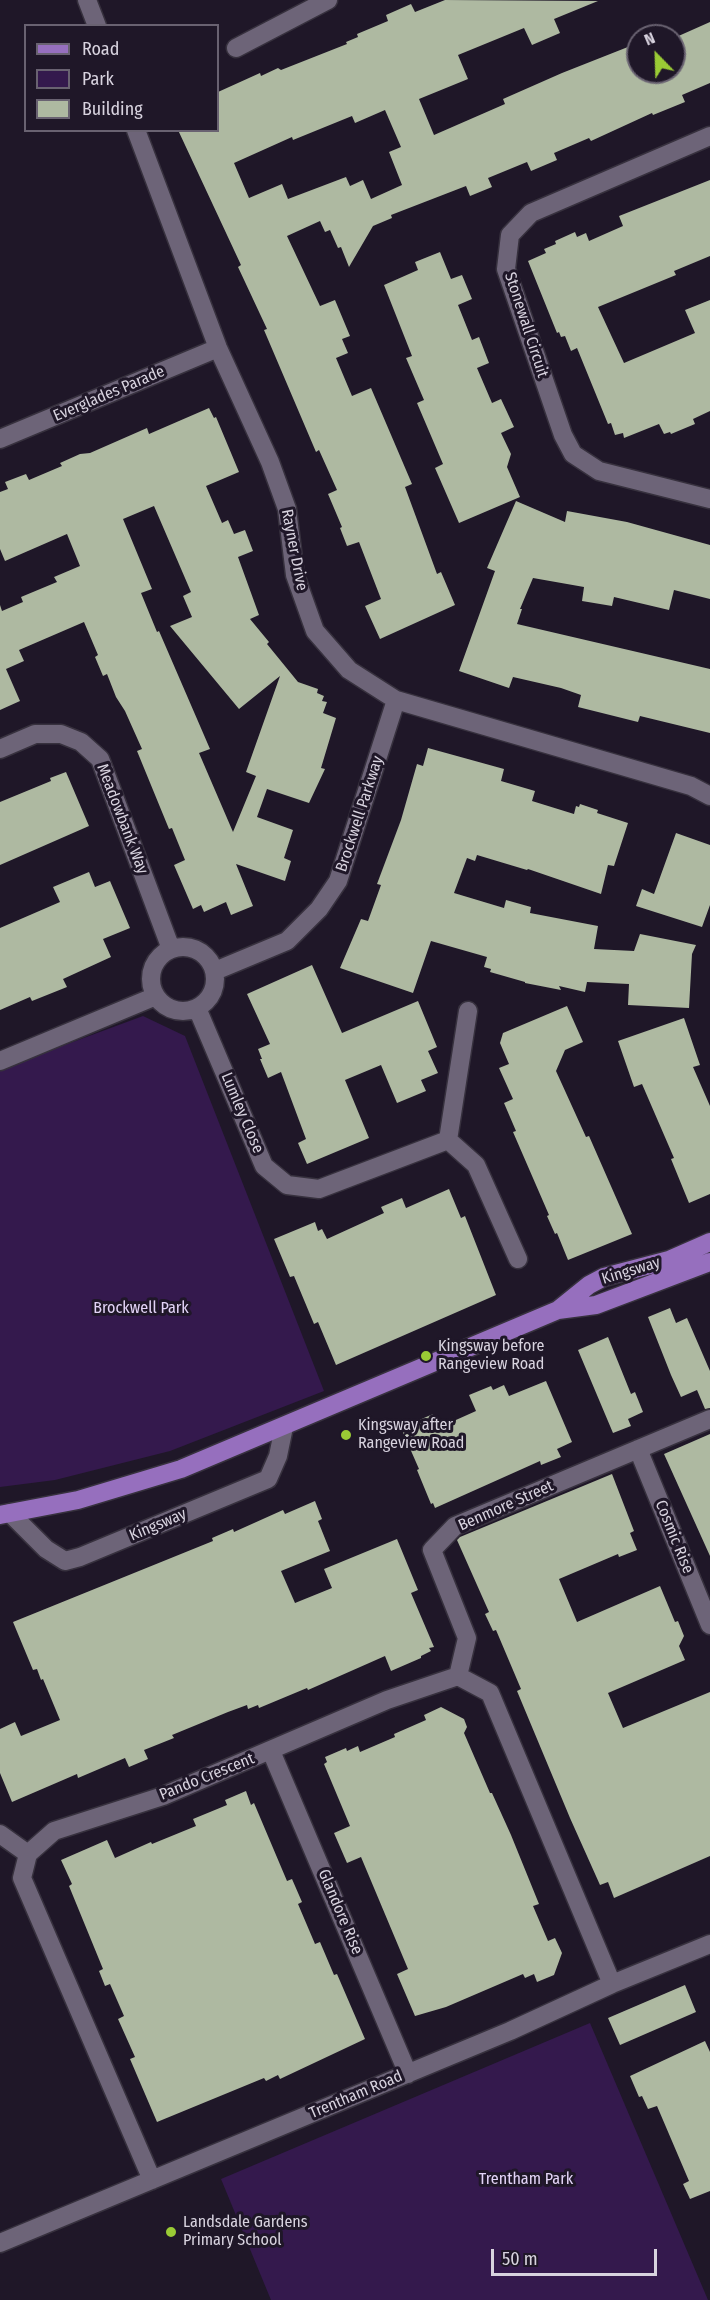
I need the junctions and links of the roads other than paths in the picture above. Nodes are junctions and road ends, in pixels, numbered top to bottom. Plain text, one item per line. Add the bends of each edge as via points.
1 (87, 0) edge
2 (328, 0) edge
3 (96, 24) edge
4 (236, 48) dead end
5 (137, 132) edge
6 (710, 136) edge
7 (218, 348) junction
8 (0, 439) edge
9 (710, 499) edge
10 (396, 700) junction
11 (0, 749) edge
12 (710, 796) edge
13 (171, 949) junction
14 (215, 971) junction
15 (156, 996) junction
16 (197, 1008) junction
17 (468, 1011) dead end
18 (0, 1062) edge
19 (448, 1140) junction
20 (710, 1242) edge
21 (518, 1259) dead end
22 (710, 1262) edge
23 (558, 1310) junction
24 (710, 1419) edge
25 (284, 1427) junction
26 (638, 1449) junction
27 (5, 1514) edge
28 (710, 1625) edge
29 (458, 1676) junction
30 (271, 1751) junction
31 (0, 1834) edge
32 (28, 1854) junction
33 (710, 1944) edge
34 (612, 1984) junction
35 (408, 2073) junction
36 (152, 2180) junction
37 (0, 2243) edge

1 - 3 street
2 - 4 street
5 - 7 street, Rayner Drive
6 - 9 street, Stonewall Circuit via 531,213 510,235 506,269 573,454 599,471
7 - 8 street, Everglades Parade
7 - 10 street, Rayner Drive via 287,508 295,575 315,631 349,670
10 - 12 street, Rayner Drive via 691,786
10 - 14 street, Brockwell Parkway via 339,881 319,909 287,940
11 - 13 street, Meadowbank Way via 35,734 61,734 81,742 100,759
13 - 14 street via 196,949
13 - 15 street via 154,967 151,978
14 - 16 street via 215,986
15 - 16 street via 177,1010
15 - 18 street
16 - 19 street, Lumley Close via 264,1166 287,1185 318,1190
17 - 19 street
19 - 21 street via 476,1165
20 - 23 main road, Kingsway via 669,1260 604,1277
22 - 23 main road, Kingsway via 596,1305
23 - 25 main road, Kingsway
24 - 26 street, Benmore Street
25 - 27 main road, Kingsway via 181,1469 78,1500
25 - 27 street, Kingsway via 268,1479 80,1557 65,1561 45,1550
26 - 28 street, Cosmic Rise
26 - 29 street, Benmore Street via 455,1526 432,1550 467,1638
29 - 30 street, Pando Crescent via 387,1700
29 - 34 street via 490,1693
30 - 32 street, Pando Crescent via 163,1796 54,1831
30 - 35 street, Glandore Rise
31 - 32 street
32 - 36 street via 22,1878
33 - 34 street, Trentham Road
34 - 35 street, Trentham Road
35 - 36 street, Trentham Road
36 - 37 street, Trentham Road

